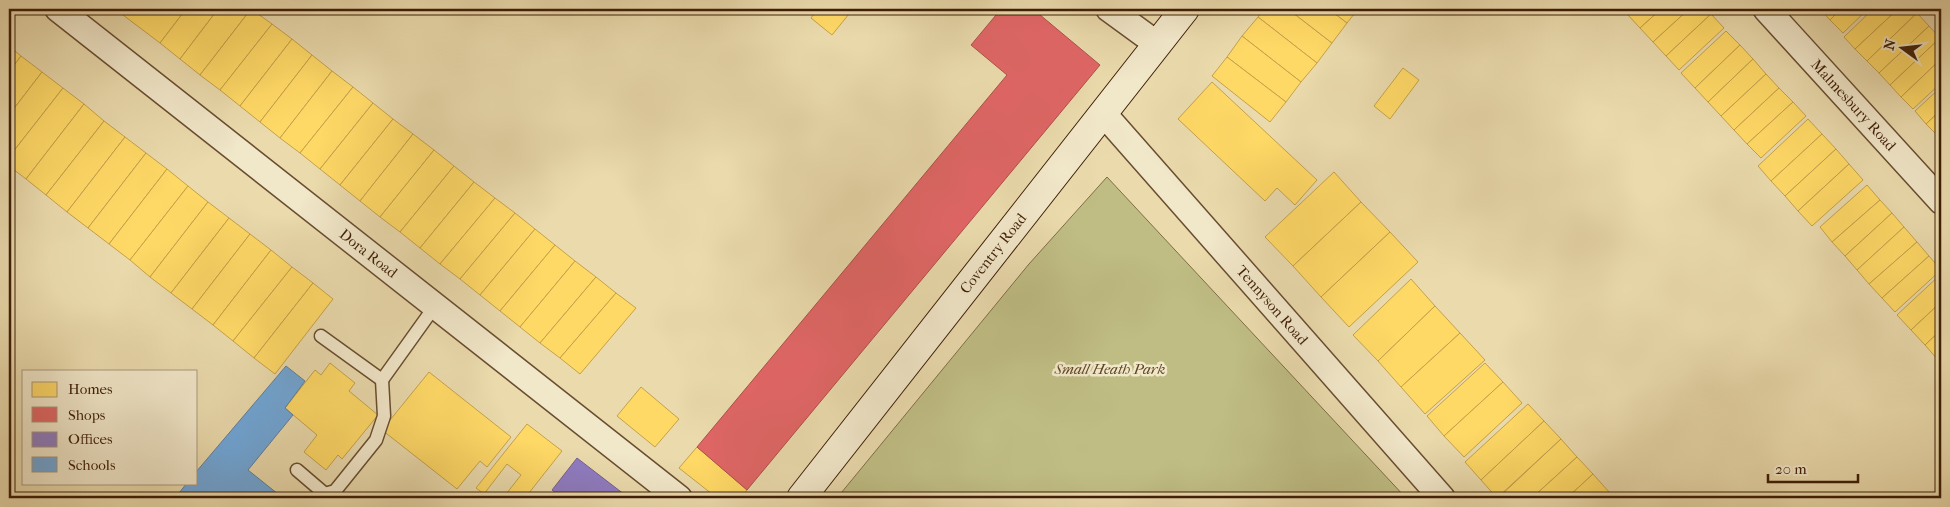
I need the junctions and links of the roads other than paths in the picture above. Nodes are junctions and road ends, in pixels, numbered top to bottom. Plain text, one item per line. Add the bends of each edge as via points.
1 (58, 9) edge
2 (1109, 9) edge
3 (1185, 9) edge
4 (1766, 9) edge
5 (1157, 44) junction
6 (1103, 113) junction
7 (1941, 201) edge
8 (435, 306) junction
9 (320, 336) dead end
10 (382, 380) junction
11 (297, 470) dead end
12 (679, 498) edge
13 (801, 498) edge
14 (1442, 498) edge

1 - 8 street, Dora Road
2 - 5 street
3 - 5 street, Coventry Road
4 - 7 street, Malmesbury Road
5 - 6 street, Coventry Road
6 - 13 street, Coventry Road
6 - 14 street, Tennyson Road
8 - 10 lane
8 - 12 street, Dora Road
9 - 10 lane
10 - 11 lane via 384,416 376,440 335,490 325,494

